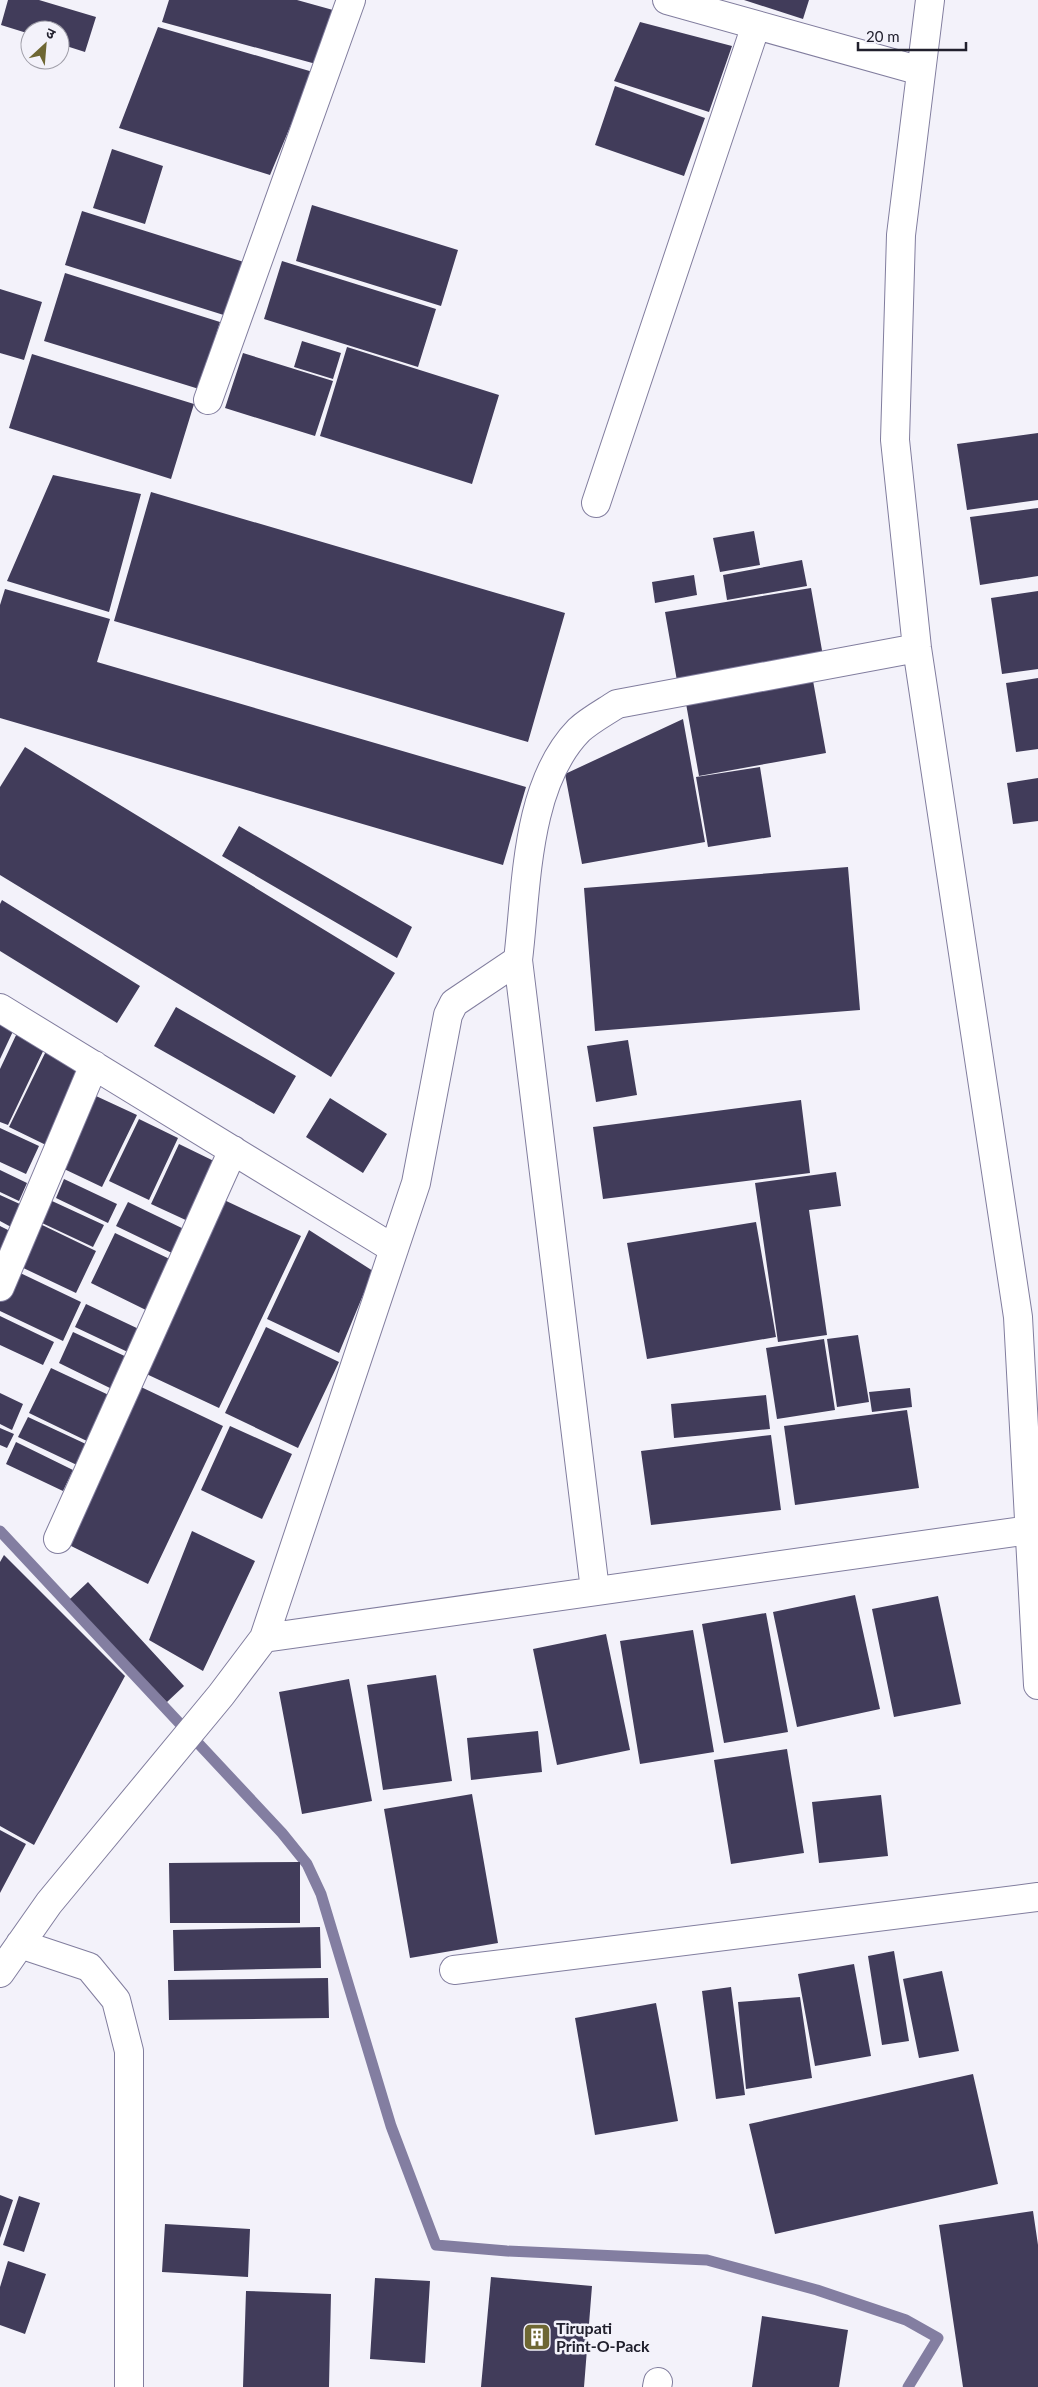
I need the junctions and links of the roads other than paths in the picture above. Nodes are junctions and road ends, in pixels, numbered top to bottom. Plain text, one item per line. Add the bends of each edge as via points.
1 (351, 0) edge
2 (667, 0) edge
3 (930, 0) edge
4 (756, 25) junction
5 (921, 71) junction
6 (208, 400) dead end
7 (596, 502) dead end
8 (916, 648) junction
9 (518, 960) junction
10 (0, 1008) edge
11 (94, 1065) junction
12 (233, 1150) junction
13 (394, 1249) junction
14 (0, 1286) edge
15 (1029, 1530) junction
16 (58, 1539) dead end
17 (595, 1590) junction
18 (264, 1638) junction
19 (1038, 1685) edge
20 (1038, 1897) edge
21 (20, 1944) junction
22 (454, 1970) dead end
23 (0, 1973) edge
24 (129, 2387) edge

1 - 6 street
2 - 4 street
3 - 5 street
4 - 5 street
4 - 7 street
5 - 8 street via 901,235 895,440
8 - 9 street via 617,704 579,730 551,769 534,815
8 - 15 street via 1018,1317
9 - 13 street via 454,1003 448,1016 416,1183
9 - 17 street
10 - 11 street
11 - 12 street
11 - 14 street
12 - 13 street
12 - 16 street
13 - 18 street
15 - 17 street
15 - 19 street
17 - 18 street
18 - 21 street via 221,1695 49,1903
20 - 22 street
21 - 23 street
21 - 24 street via 89,1968 116,2000 129,2051

